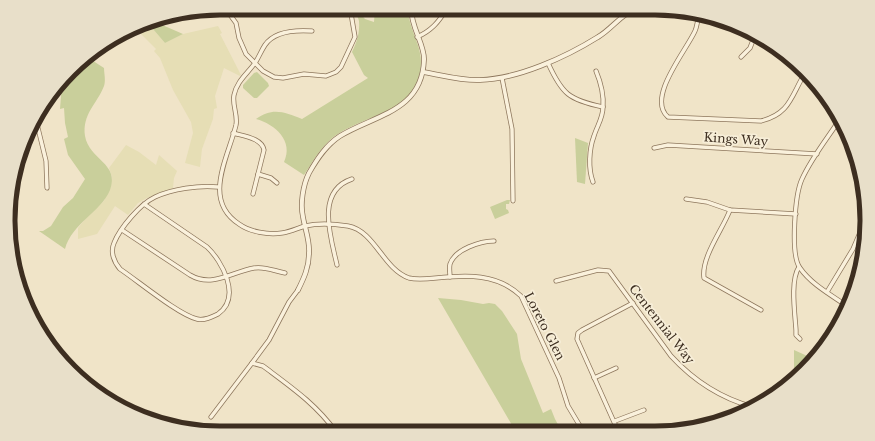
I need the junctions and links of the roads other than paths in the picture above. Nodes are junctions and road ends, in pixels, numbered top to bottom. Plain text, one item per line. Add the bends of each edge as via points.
1 (230, 15) edge
2 (351, 15) edge
3 (412, 15) edge
4 (443, 15) edge
5 (624, 15) edge
6 (698, 20) edge
7 (312, 31) dead end
8 (417, 36) junction
9 (753, 41) edge
10 (741, 57) dead end
11 (548, 63) junction
12 (255, 64) junction
13 (596, 71) dead end
14 (423, 72) junction
15 (502, 78) junction
16 (802, 78) edge
17 (603, 107) junction
18 (836, 125) edge
19 (38, 127) edge
20 (233, 133) junction
21 (654, 148) dead end
22 (817, 154) junction
23 (258, 174) junction
24 (352, 179) dead end
25 (593, 182) dead end
26 (277, 183) dead end
27 (218, 186) junction
28 (47, 188) dead end
29 (253, 194) dead end
30 (686, 199) dead end
31 (513, 201) dead end
32 (144, 204) junction
33 (730, 210) junction
34 (796, 214) junction
35 (328, 225) junction
36 (305, 226) junction
37 (122, 230) junction
38 (860, 233) edge
39 (494, 241) dead end
40 (337, 266) dead end
41 (798, 266) junction
42 (285, 273) dead end
43 (226, 276) junction
44 (450, 277) junction
45 (556, 281) dead end
46 (298, 290) joint
47 (827, 292) junction
48 (843, 302) edge
49 (633, 303) junction
50 (761, 310) dead end
51 (800, 339) dead end
52 (252, 364) junction
53 (616, 368) dead end
54 (594, 378) junction
55 (746, 405) edge
56 (644, 410) dead end
57 (210, 417) dead end
58 (614, 421) junction
59 (332, 426) edge
60 (580, 426) edge
61 (616, 426) edge

1 - 12 street via 236,23 242,49
2 - 12 street via 355,37 341,67 336,72 326,76 304,74 283,78 274,77
3 - 8 street
4 - 8 street via 426,33
5 - 11 street via 597,38
6 - 16 street via 695,31 665,84 661,106 668,117 761,121 774,118 786,108
7 - 12 street via 282,33 269,40
8 - 14 street via 423,49
9 - 10 street via 750,48
11 - 15 street
11 - 17 street via 566,93 583,103
12 - 20 street via 237,85
13 - 17 street via 603,87
14 - 15 street via 469,80
14 - 36 street via 414,94 403,105 340,136 326,147 307,179 302,198
15 - 31 street via 512,129
17 - 25 street via 592,143 590,173
18 - 22 street
19 - 28 street via 46,161
20 - 23 street via 260,141 264,145
20 - 27 street
21 - 22 street, Kings Way via 668,145
22 - 34 street via 801,180
23 - 26 street
23 - 29 street
24 - 35 street via 339,186 332,198
27 - 32 street via 202,186 163,194
27 - 36 street, Loreto Glen via 222,204 230,217 244,228 273,234
30 - 33 street via 707,202
32 - 37 street
32 - 43 street via 207,247 214,254
33 - 34 street
33 - 50 street via 709,251 704,278
34 - 41 street via 794,247
35 - 36 street, Loreto Glen
35 - 40 street
35 - 44 street, Loreto Glen via 350,226 361,232 397,272 409,278
36 - 46 street via 310,252 308,265
37 - 43 street via 196,278 205,281
37 - 43 street via 113,248 113,258 117,265 190,317 200,320 221,312 229,295
38 - 47 street
39 - 44 street via 485,241 456,254 450,263
41 - 47 street via 810,280
41 - 51 street via 794,274 794,284 796,335
42 - 43 street via 253,268
44 - 60 street, Loreto Glen via 473,276 496,281 512,287 521,296 559,378 568,406
45 - 49 street, Centennial Way via 598,270 609,271
46 - 52 street
47 - 48 street
49 - 54 street via 578,333 577,339
49 - 55 street, Centennial Way via 671,356 693,378 724,397
52 - 57 street
52 - 59 street via 263,366 304,396
53 - 54 street
54 - 58 street
56 - 58 street
58 - 61 street

